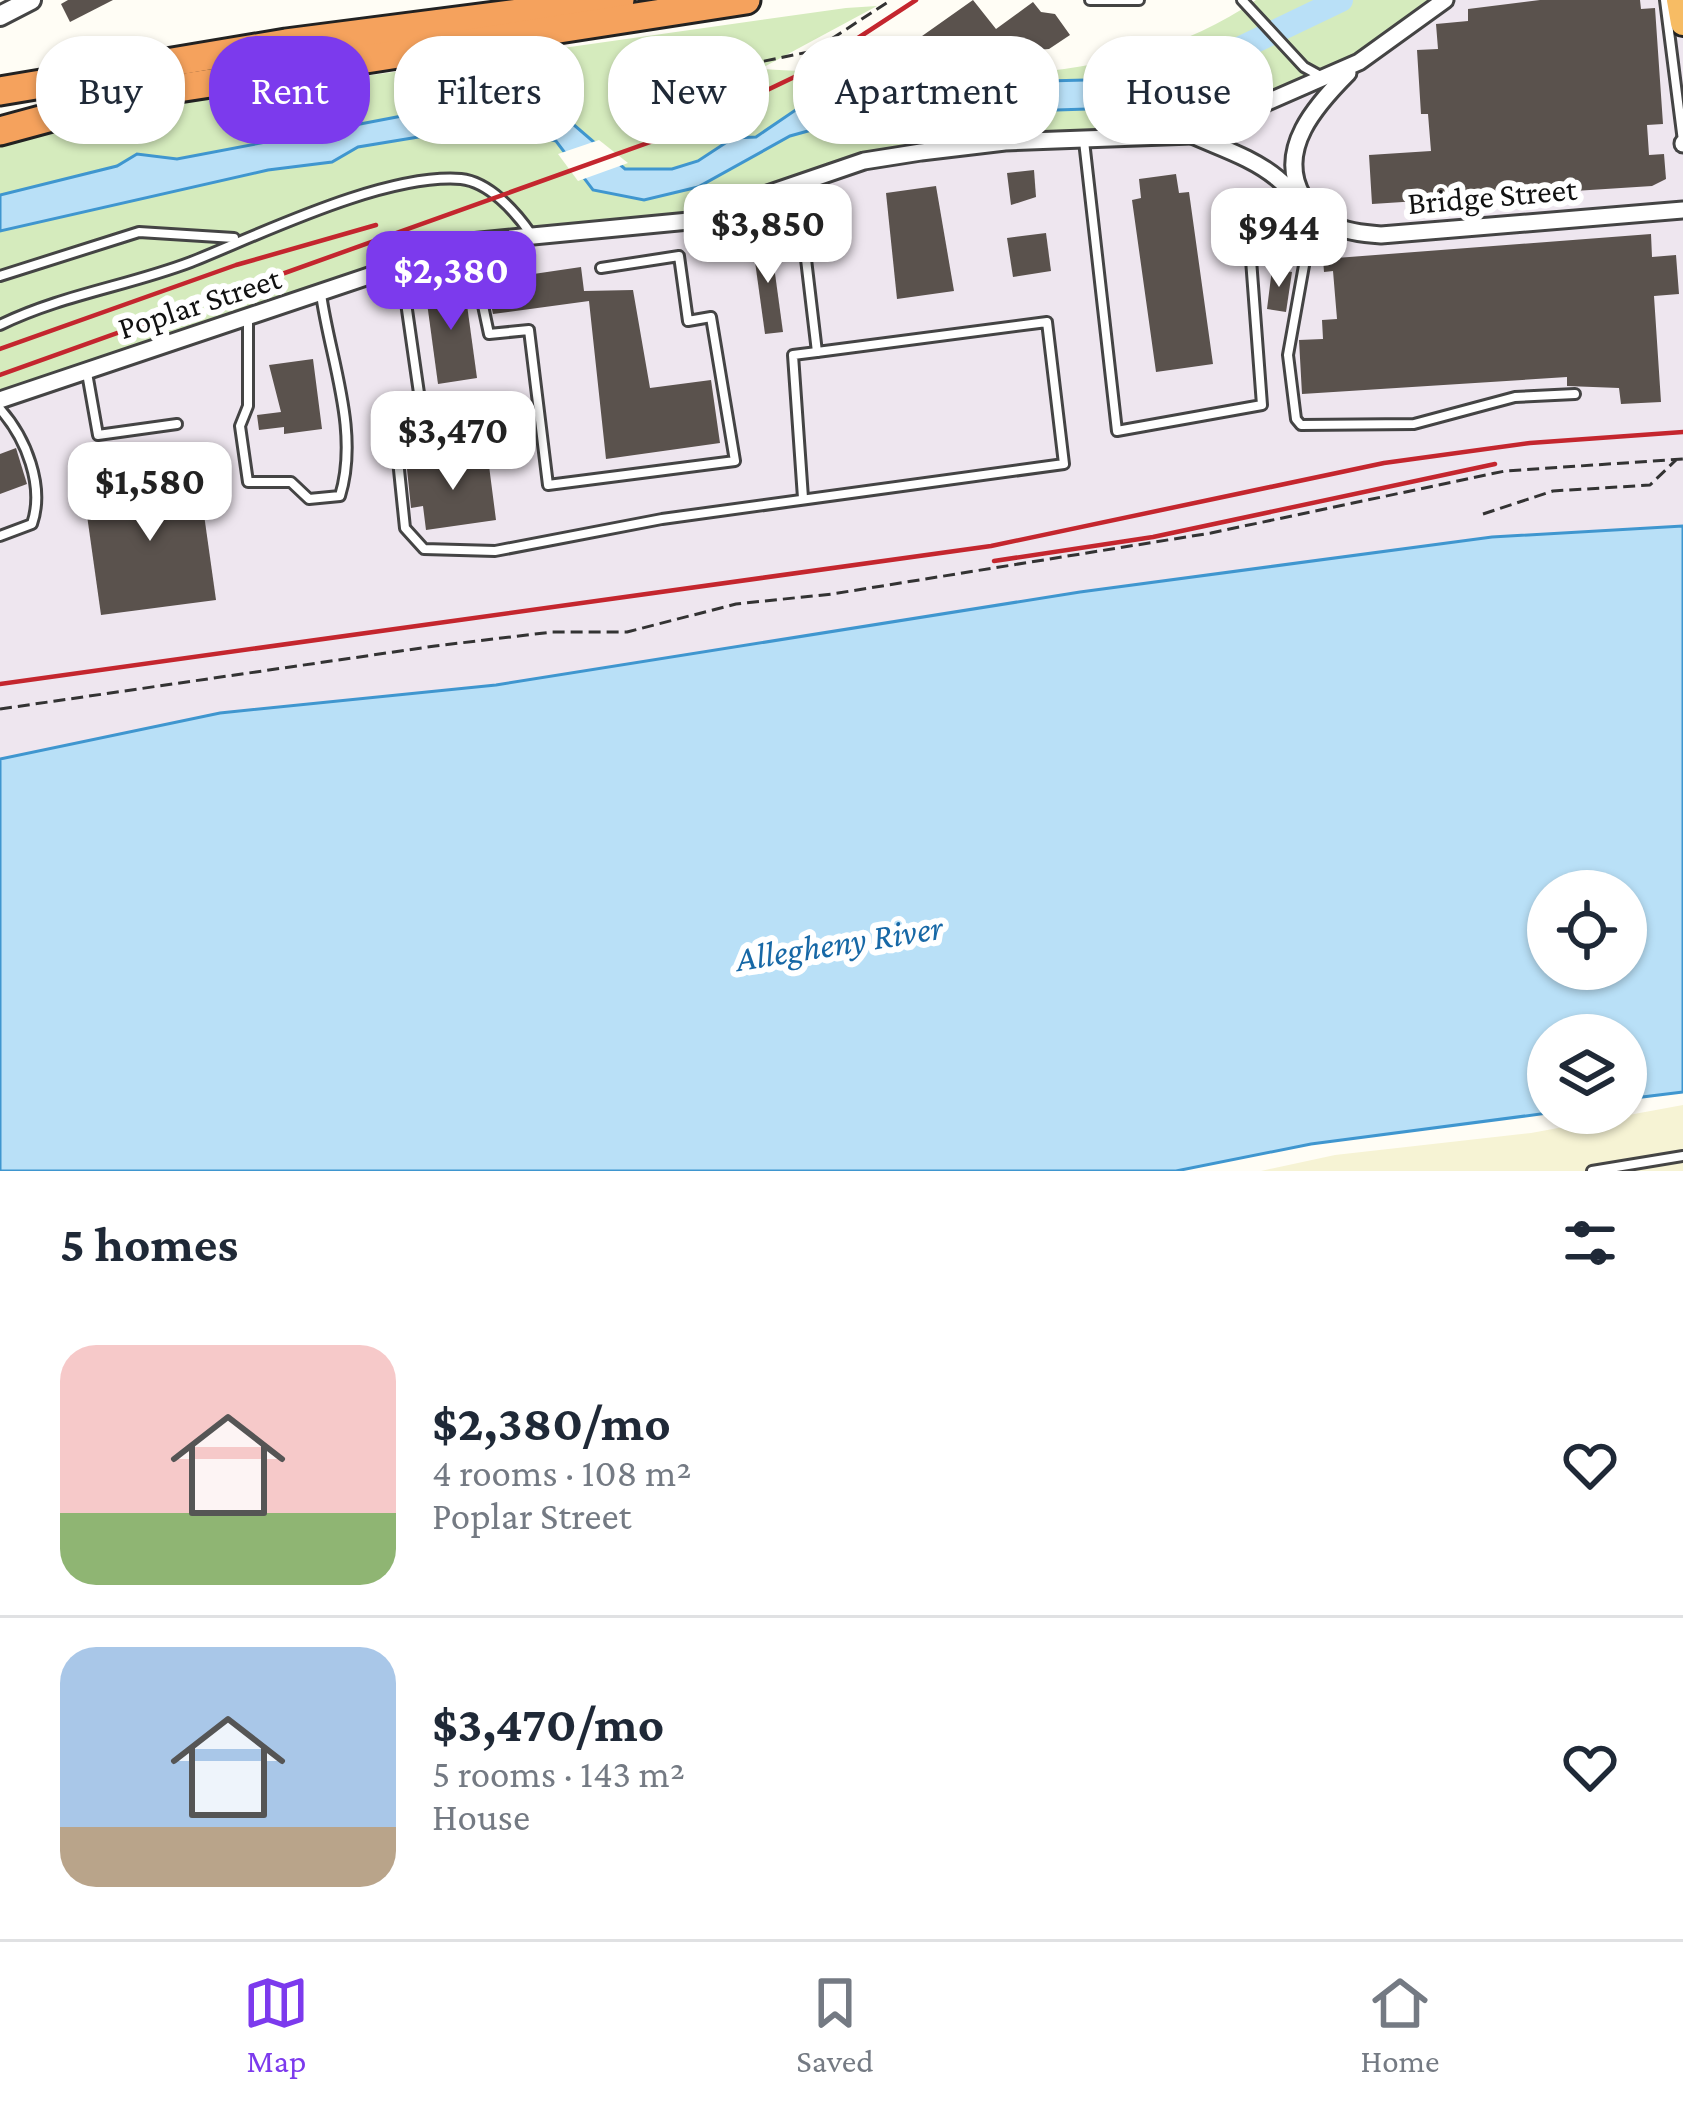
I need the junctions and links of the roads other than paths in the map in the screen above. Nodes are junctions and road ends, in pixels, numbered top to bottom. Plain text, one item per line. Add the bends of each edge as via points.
1 (31, 0) edge
2 (516, 0) edge
3 (620, 0) edge
4 (746, 0) edge
5 (1090, 0) edge
6 (1139, 0) edge
7 (1242, 0) edge
8 (1445, 0) edge
9 (1665, 0) edge
10 (1679, 0) edge
11 (0, 16) edge
12 (1683, 23) edge
13 (323, 36) edge
14 (340, 36) edge
15 (209, 56) edge
16 (1359, 62) junction
17 (1325, 79) junction
18 (0, 91) edge
19 (1273, 101) edge
20 (0, 130) edge
21 (1083, 140) edge
22 (1084, 144) edge
23 (1212, 144) edge
24 (1683, 144) edge
25 (1284, 185) junction
26 (1683, 210) edge
27 (1313, 215) junction
28 (801, 217) dead end
29 (532, 235) junction
30 (242, 238) junction
31 (470, 242) junction
32 (400, 266) junction
33 (601, 268) dead end
34 (0, 276) edge
35 (321, 293) junction
36 (248, 317) junction
37 (0, 325) edge
38 (817, 352) junction
39 (87, 371) junction
40 (1575, 394) dead end
41 (0, 400) edge
42 (0, 410) edge
43 (5, 422) edge
44 (177, 424) dead end
45 (803, 498) junction
46 (0, 536) edge
47 (1683, 1156) edge
48 (1592, 1171) edge

1 - 11 street
2 - 13 highway
3 - 14 highway
4 - 20 highway via 133,95
5 - 6 lane
7 - 17 lane
8 - 16 street, Poplar Street
9 - 24 lane
10 - 12 highway
15 - 18 highway
16 - 17 street, Poplar Street
16 - 27 street via 1312,109 1299,136 1297,187
17 - 19 street, Poplar Street
21 - 29 street, Poplar Street via 864,161 689,221
22 - 25 lane via 1118,431 1262,406 1249,233
23 - 25 street, Bridge Street
25 - 27 street, Bridge Street
26 - 27 street, Bridge Street via 1382,235 1343,232
27 - 40 lane via 1288,355 1301,425 1414,424 1515,397
28 - 38 lane
29 - 30 lane via 479,183 439,179
29 - 31 street, Poplar Street
30 - 34 lane via 140,232
30 - 37 lane
31 - 32 street, Poplar Street
31 - 33 lane via 489,334 529,330 548,485 735,461 711,317 688,321 679,256
32 - 35 street, Poplar Street
32 - 45 lane via 424,428 398,460 405,528 424,549 495,550
35 - 36 street, Poplar Street
35 - 36 lane via 346,421 340,496 309,499 291,482 248,482 240,426 248,406
36 - 39 street, Poplar Street
38 - 45 lane via 794,355
38 - 45 lane via 1047,322 1064,464
39 - 41 street, Poplar Street
39 - 44 lane via 98,435
42 - 43 lane
43 - 46 lane via 35,480 35,514 32,524
47 - 48 lane

